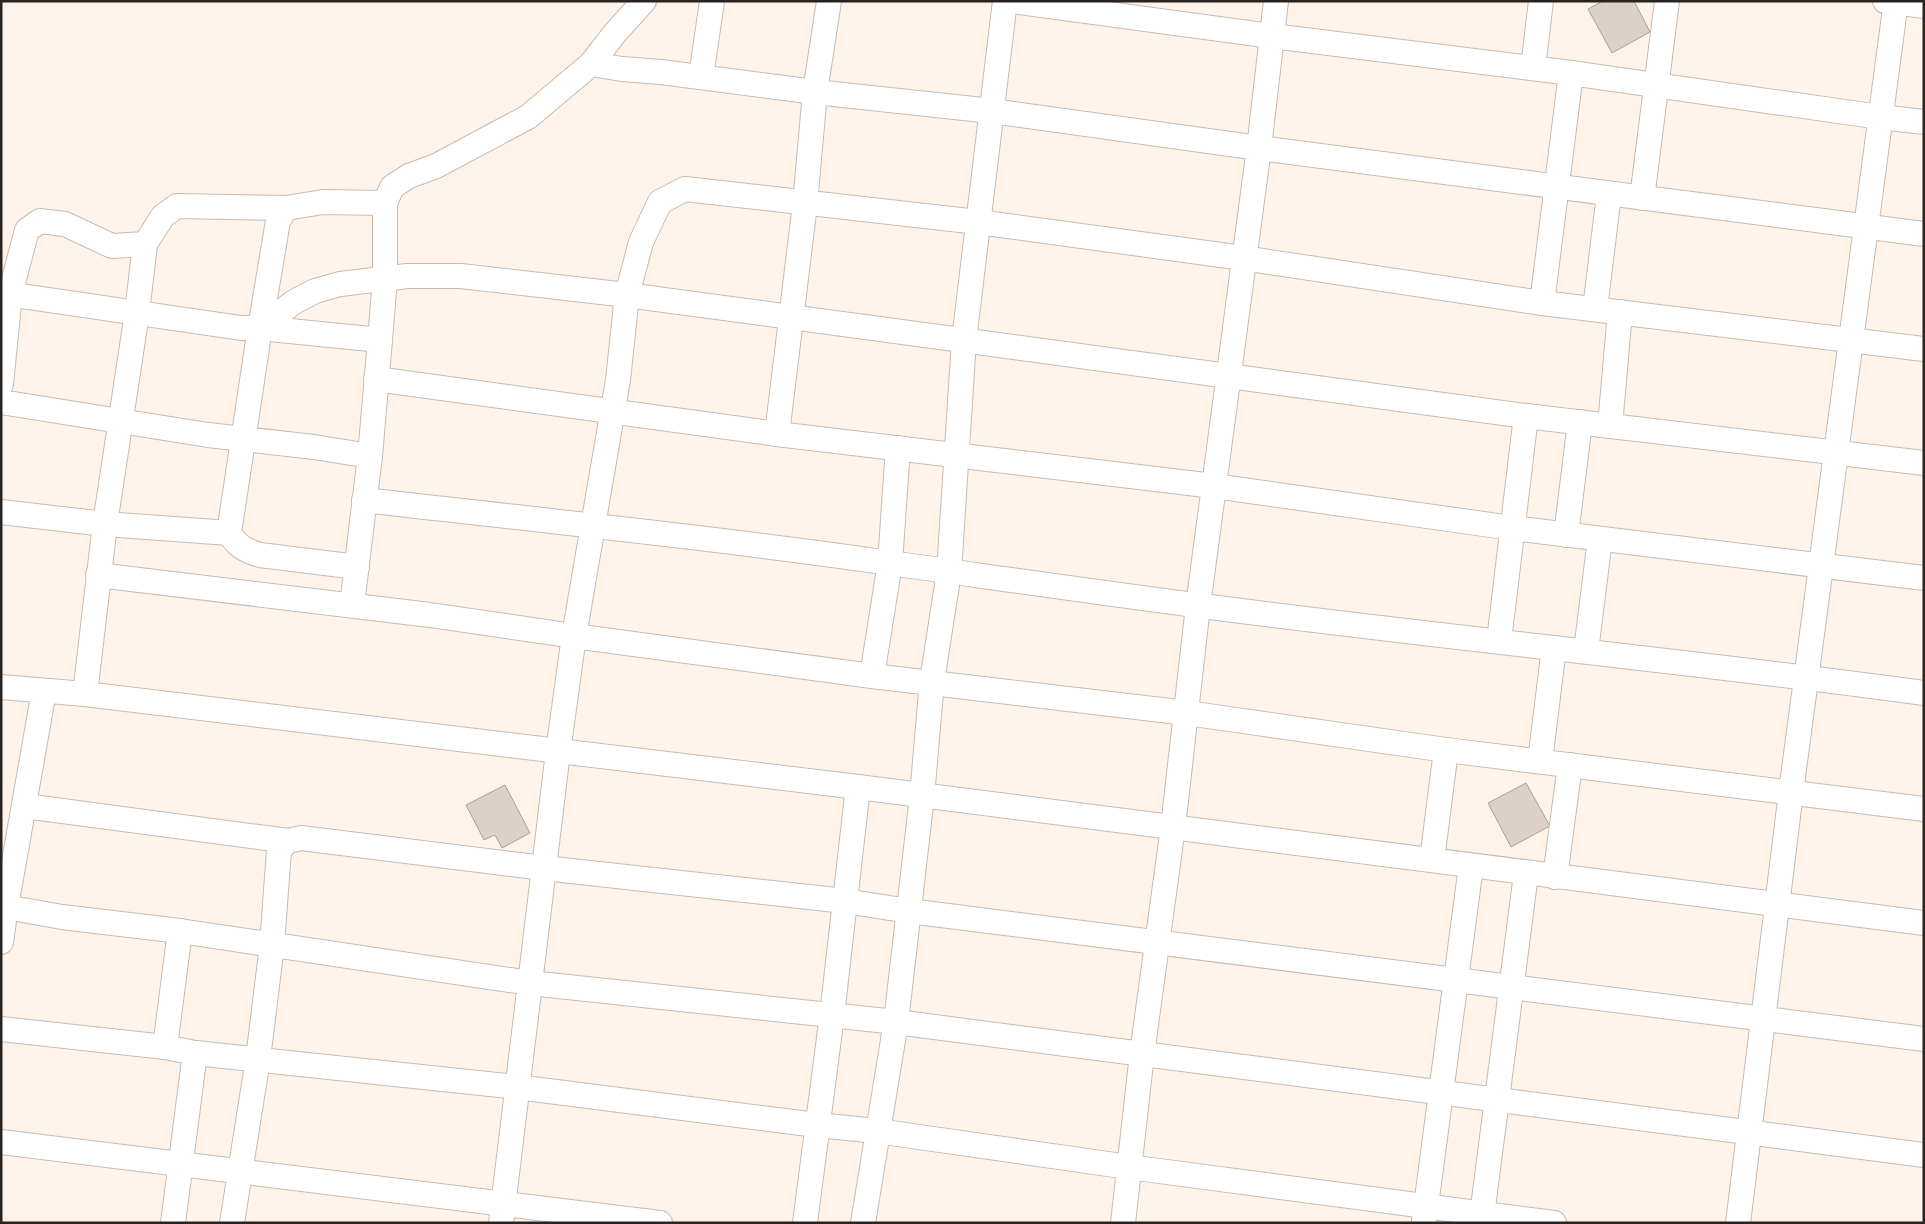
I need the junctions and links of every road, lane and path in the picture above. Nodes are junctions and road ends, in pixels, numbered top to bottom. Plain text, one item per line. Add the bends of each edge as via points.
1 (644, 1) edge
2 (712, 1) edge
3 (829, 1) edge
4 (1005, 1) edge
5 (1012, 1) edge
6 (1276, 1) edge
7 (1541, 1) edge
8 (1667, 1) edge
9 (1892, 2) edge
10 (1924, 6) edge
11 (1272, 36) junction
12 (591, 64) junction
13 (1533, 68) junction
14 (1571, 73) junction
15 (701, 77) junction
16 (1656, 84) junction
17 (815, 92) junction
18 (992, 111) junction
19 (1880, 117) junction
20 (1924, 122) edge
21 (1259, 148) junction
22 (1555, 187) junction
23 (1608, 194) junction
24 (1642, 198) junction
25 (385, 203) junction
26 (805, 204) junction
27 (286, 208) junction
28 (978, 222) junction
29 (1865, 226) junction
30 (1924, 234) edge
31 (144, 244) junction
32 (1243, 258) junction
33 (385, 279) junction
34 (6, 293) edge
35 (627, 295) junction
36 (1542, 302) junction
37 (1595, 309) junction
38 (138, 312) junction
39 (1620, 312) junction
40 (791, 318) junction
41 (260, 328) junction
42 (1850, 339) junction
43 (380, 340) junction
44 (964, 340) junction
45 (1924, 348) edge
46 (1229, 376) junction
47 (376, 379) junction
48 (1, 384) edge
49 (1, 402) edge
50 (612, 412) junction
51 (1526, 416) junction
52 (122, 421) junction
53 (1580, 422) junction
54 (1610, 426) junction
55 (777, 434) junction
56 (242, 439) junction
57 (898, 448) junction
58 (1836, 452) junction
59 (956, 455) junction
60 (370, 456) junction
61 (1924, 463) edge
62 (1214, 486) junction
63 (364, 500) junction
64 (1, 512) edge
65 (105, 524) junction
66 (593, 526) junction
67 (1512, 528) junction
68 (228, 533) junction
69 (1566, 535) junction
70 (1600, 539) junction
71 (890, 563) junction
72 (1821, 564) junction
73 (357, 566) junction
74 (949, 572) junction
75 (98, 575) junction
76 (1924, 578) edge
77 (352, 605) junction
78 (1198, 606) junction
79 (574, 636) junction
80 (1499, 641) junction
81 (1554, 648) junction
82 (1586, 652) junction
83 (872, 676) junction
84 (1806, 677) junction
85 (932, 681) junction
86 (1, 688) edge
87 (44, 691) junction
88 (1924, 693) edge
89 (85, 694) junction
90 (1187, 713) junction
91 (1446, 750) junction
92 (558, 752) junction
93 (1540, 762) junction
94 (1570, 765) junction
95 (858, 787) junction
96 (1791, 792) junction
97 (922, 796) junction
98 (25, 806) junction
99 (1924, 809) edge
100 (1173, 828) junction
101 (288, 841) junction
102 (1432, 860) junction
103 (1471, 866) junction
104 (544, 868) junction
105 (1526, 874) junction
106 (1555, 877) junction
107 (845, 901) junction
108 (1777, 904) junction
109 (4, 907) edge
110 (909, 911) junction
111 (1924, 923) edge
112 (180, 931) junction
113 (1, 942) edge
114 (1157, 942) junction
115 (272, 946) junction
116 (1456, 979) junction
117 (530, 983) junction
118 (1511, 986) junction
119 (832, 1015) junction
120 (1762, 1018) junction
121 (896, 1022) junction
122 (1, 1029) edge
123 (1924, 1038) edge
124 (165, 1047) junction
125 (195, 1052) junction
126 (1142, 1054) junction
127 (258, 1059) junction
128 (517, 1087) junction
129 (1440, 1093) junction
130 (1497, 1100) junction
131 (817, 1125) junction
132 (877, 1131) junction
133 (1749, 1133) junction
134 (1, 1142) edge
135 (1924, 1154) edge
136 (181, 1164) junction
137 (1130, 1167) junction
138 (240, 1171) junction
139 (502, 1213) edge
140 (1425, 1215) edge
141 (1482, 1218) edge
142 (173, 1223) edge
143 (232, 1223) edge
144 (660, 1223) edge
145 (805, 1223) edge
146 (863, 1223) edge
147 (1123, 1223) edge
148 (1554, 1223) edge
149 (1738, 1223) edge

1 - 12 street
2 - 15 street
3 - 17 street
4 - 18 street
5 - 11 street
6 - 11 street
7 - 13 street
8 - 16 street
9 - 10 street
9 - 19 street
11 - 13 street
11 - 21 street
12 - 15 street
12 - 25 street via 528,117 392,187
13 - 14 street
14 - 16 street
14 - 22 street
15 - 17 street
16 - 19 street
16 - 24 street
17 - 18 street
17 - 26 street
18 - 21 street
18 - 28 street
19 - 20 street
19 - 29 street
21 - 22 street
21 - 32 street
22 - 23 street
22 - 36 street
23 - 24 street
23 - 37 street
24 - 29 street
25 - 27 street via 323,202
25 - 33 street
26 - 28 street
26 - 35 street via 685,189 660,202 641,242
26 - 40 street
27 - 31 street via 177,206 163,216
27 - 41 street via 278,221
28 - 32 street
28 - 44 street
29 - 30 street
29 - 42 street
31 - 34 street via 112,246 65,224 40,221 27,230
31 - 38 street
32 - 36 street
32 - 46 street
33 - 35 street via 461,276
33 - 41 street via 340,284 315,291 294,302
33 - 43 street
34 - 38 street
34 - 48 street
35 - 40 street
35 - 50 street
36 - 37 street
37 - 39 street
38 - 41 street
38 - 52 street
39 - 42 street
39 - 54 street
40 - 44 street
40 - 55 street
41 - 43 street
41 - 56 street
42 - 45 street
42 - 58 street
43 - 47 street
44 - 46 street
44 - 59 street
46 - 51 street
46 - 62 street
47 - 50 street
47 - 60 street
49 - 52 street
50 - 55 street
50 - 66 street
51 - 53 street
51 - 67 street
52 - 56 street
52 - 65 street
53 - 54 street
53 - 69 street
54 - 58 street
55 - 57 street
56 - 60 street
56 - 68 street
57 - 59 street
57 - 71 street
58 - 61 street
58 - 72 street
59 - 62 street
59 - 74 street
60 - 63 street
62 - 67 street
62 - 78 street
63 - 66 street
63 - 73 street
64 - 65 street
65 - 68 street
65 - 75 street
66 - 71 street
66 - 79 street
67 - 69 street
67 - 80 street
68 - 73 street via 234,542 260,555
69 - 70 street
70 - 72 street
70 - 82 street
71 - 74 street
71 - 83 street
72 - 76 street
72 - 84 street
73 - 77 street
74 - 78 street
74 - 85 street
75 - 77 street
75 - 89 street
77 - 79 street
78 - 80 street
78 - 90 street
79 - 83 street
79 - 92 street
80 - 81 street
81 - 82 street
81 - 93 street
82 - 84 street
83 - 85 street
84 - 88 street
84 - 96 street
85 - 90 street
85 - 97 street
86 - 87 street
87 - 89 street
87 - 98 street
89 - 92 street
90 - 91 street
90 - 100 street
91 - 93 street
91 - 102 street
92 - 95 street
92 - 104 street
93 - 94 street
94 - 96 street
94 - 106 street
95 - 97 street
95 - 107 street
96 - 99 street
96 - 108 street
97 - 100 street
97 - 110 street
98 - 101 street
98 - 109 street
100 - 102 street
100 - 114 street
101 - 104 street via 300,838
101 - 115 street via 279,850
102 - 103 street
103 - 105 street
103 - 116 street
104 - 107 street
104 - 117 street
105 - 106 street
105 - 118 street
106 - 108 street
107 - 110 street
107 - 119 street
108 - 111 street
108 - 120 street
109 - 112 street
109 - 113 street
110 - 114 street
110 - 121 street
112 - 115 street
112 - 124 street
114 - 116 street
114 - 126 street
115 - 117 street
115 - 127 street
116 - 118 street
116 - 129 street
117 - 119 street
117 - 128 street
118 - 120 street
118 - 130 street
119 - 121 street
119 - 131 street
120 - 123 street
120 - 133 street
121 - 126 street
121 - 132 street
122 - 124 street
124 - 125 street
125 - 127 street
125 - 136 street
126 - 129 street
126 - 137 street
127 - 128 street
127 - 138 street
128 - 131 street
128 - 139 street
129 - 130 street
129 - 140 street
130 - 133 street
130 - 141 street
131 - 132 street
131 - 145 street
132 - 137 street
132 - 146 street
133 - 135 street
133 - 149 street
134 - 136 street
136 - 138 street
136 - 142 street
137 - 140 street
137 - 147 street
138 - 139 street
138 - 143 street
139 - 144 street
140 - 141 street
141 - 148 street

